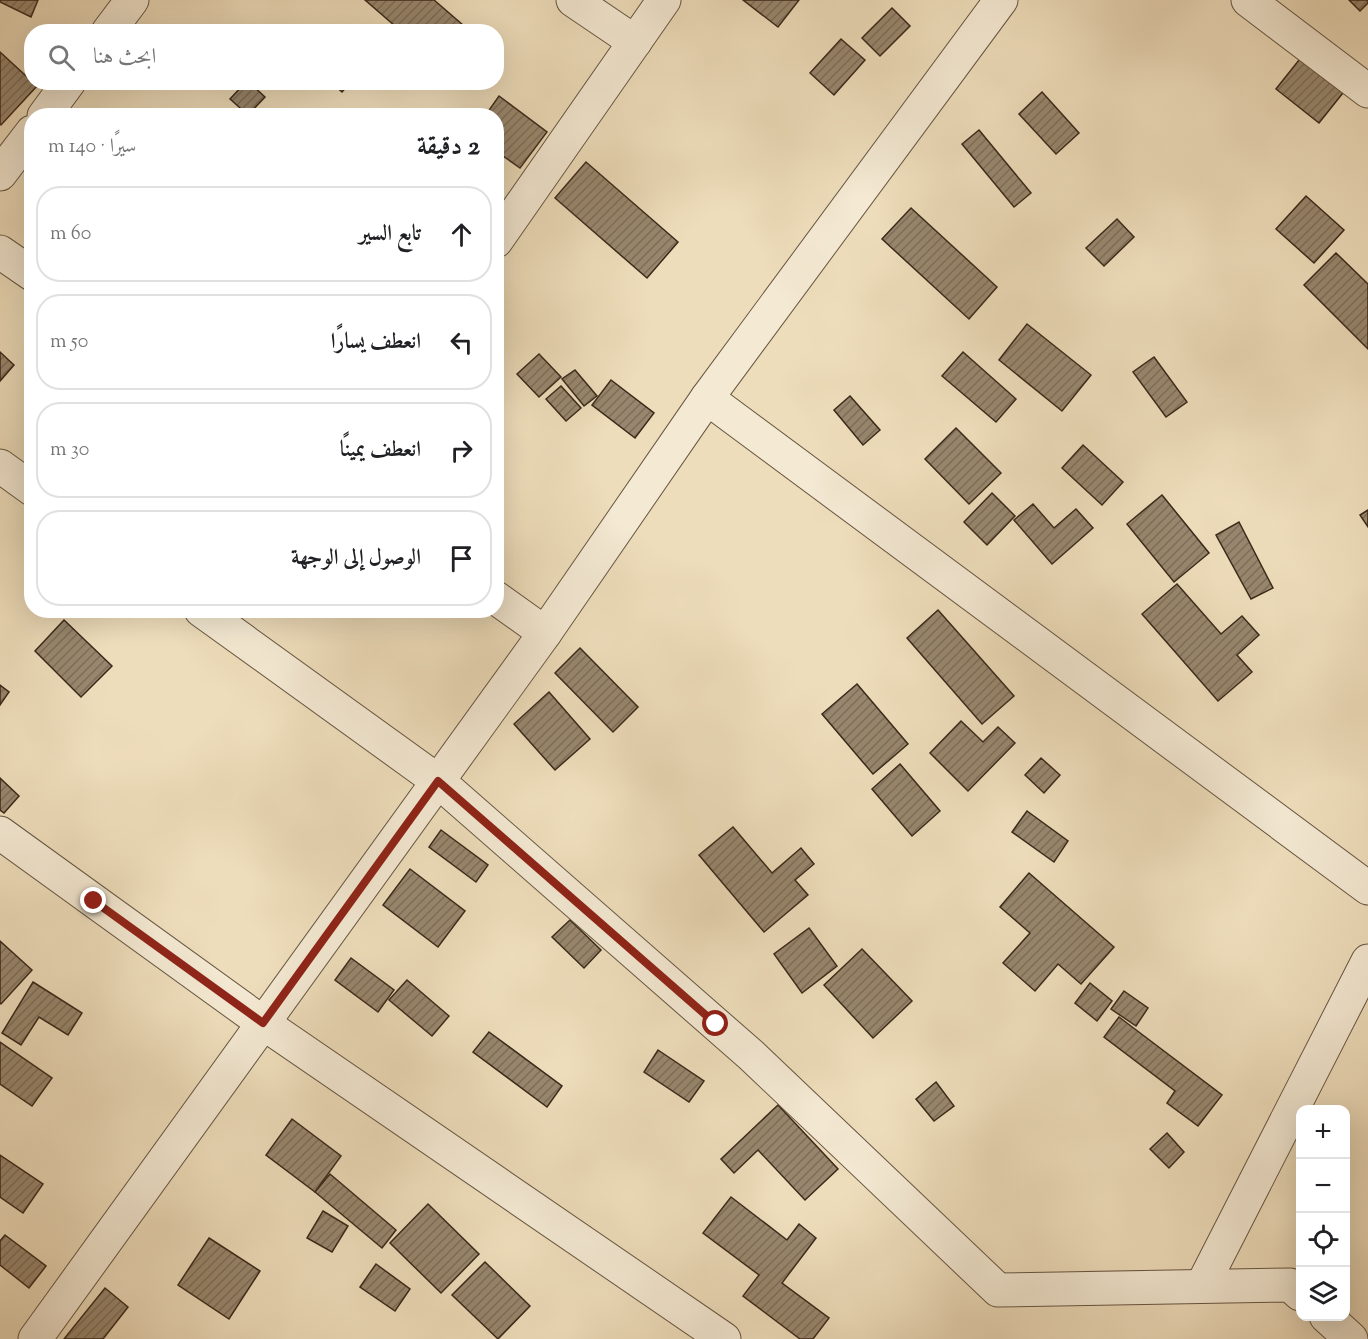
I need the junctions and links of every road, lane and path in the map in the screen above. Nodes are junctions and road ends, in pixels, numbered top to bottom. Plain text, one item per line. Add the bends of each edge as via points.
1 (132, 0) edge
2 (573, 0) edge
3 (664, 0) edge
4 (1001, 0) edge
5 (1248, 0) edge
6 (114, 24) edge
7 (635, 42) junction
8 (63, 90) edge
9 (1368, 91) edge
10 (50, 108) edge
11 (24, 142) edge
12 (0, 174) edge
13 (504, 230) edge
14 (0, 252) edge
15 (24, 268) edge
16 (707, 398) junction
17 (0, 467) edge
18 (24, 484) edge
19 (504, 603) edge
20 (212, 618) edge
21 (545, 633) junction
22 (438, 781) junction
23 (0, 833) edge
24 (1368, 888) edge
25 (1368, 961) edge
26 (263, 1023) junction
27 (1202, 1286) junction
28 (1296, 1290) edge
29 (1331, 1321) edge
30 (35, 1339) edge
31 (724, 1339) edge
32 (1351, 1339) edge

1 - 6 street
2 - 7 street
3 - 7 street
4 - 16 street
5 - 9 street
7 - 13 street
8 - 10 street
11 - 12 street
14 - 15 street
16 - 21 street
16 - 24 street
17 - 18 street
19 - 21 street
20 - 22 street
21 - 22 street
22 - 26 street
22 - 27 street via 751,1054 998,1290
23 - 26 street
25 - 27 street
26 - 30 street
26 - 31 street
27 - 28 street via 1290,1285
29 - 32 street

